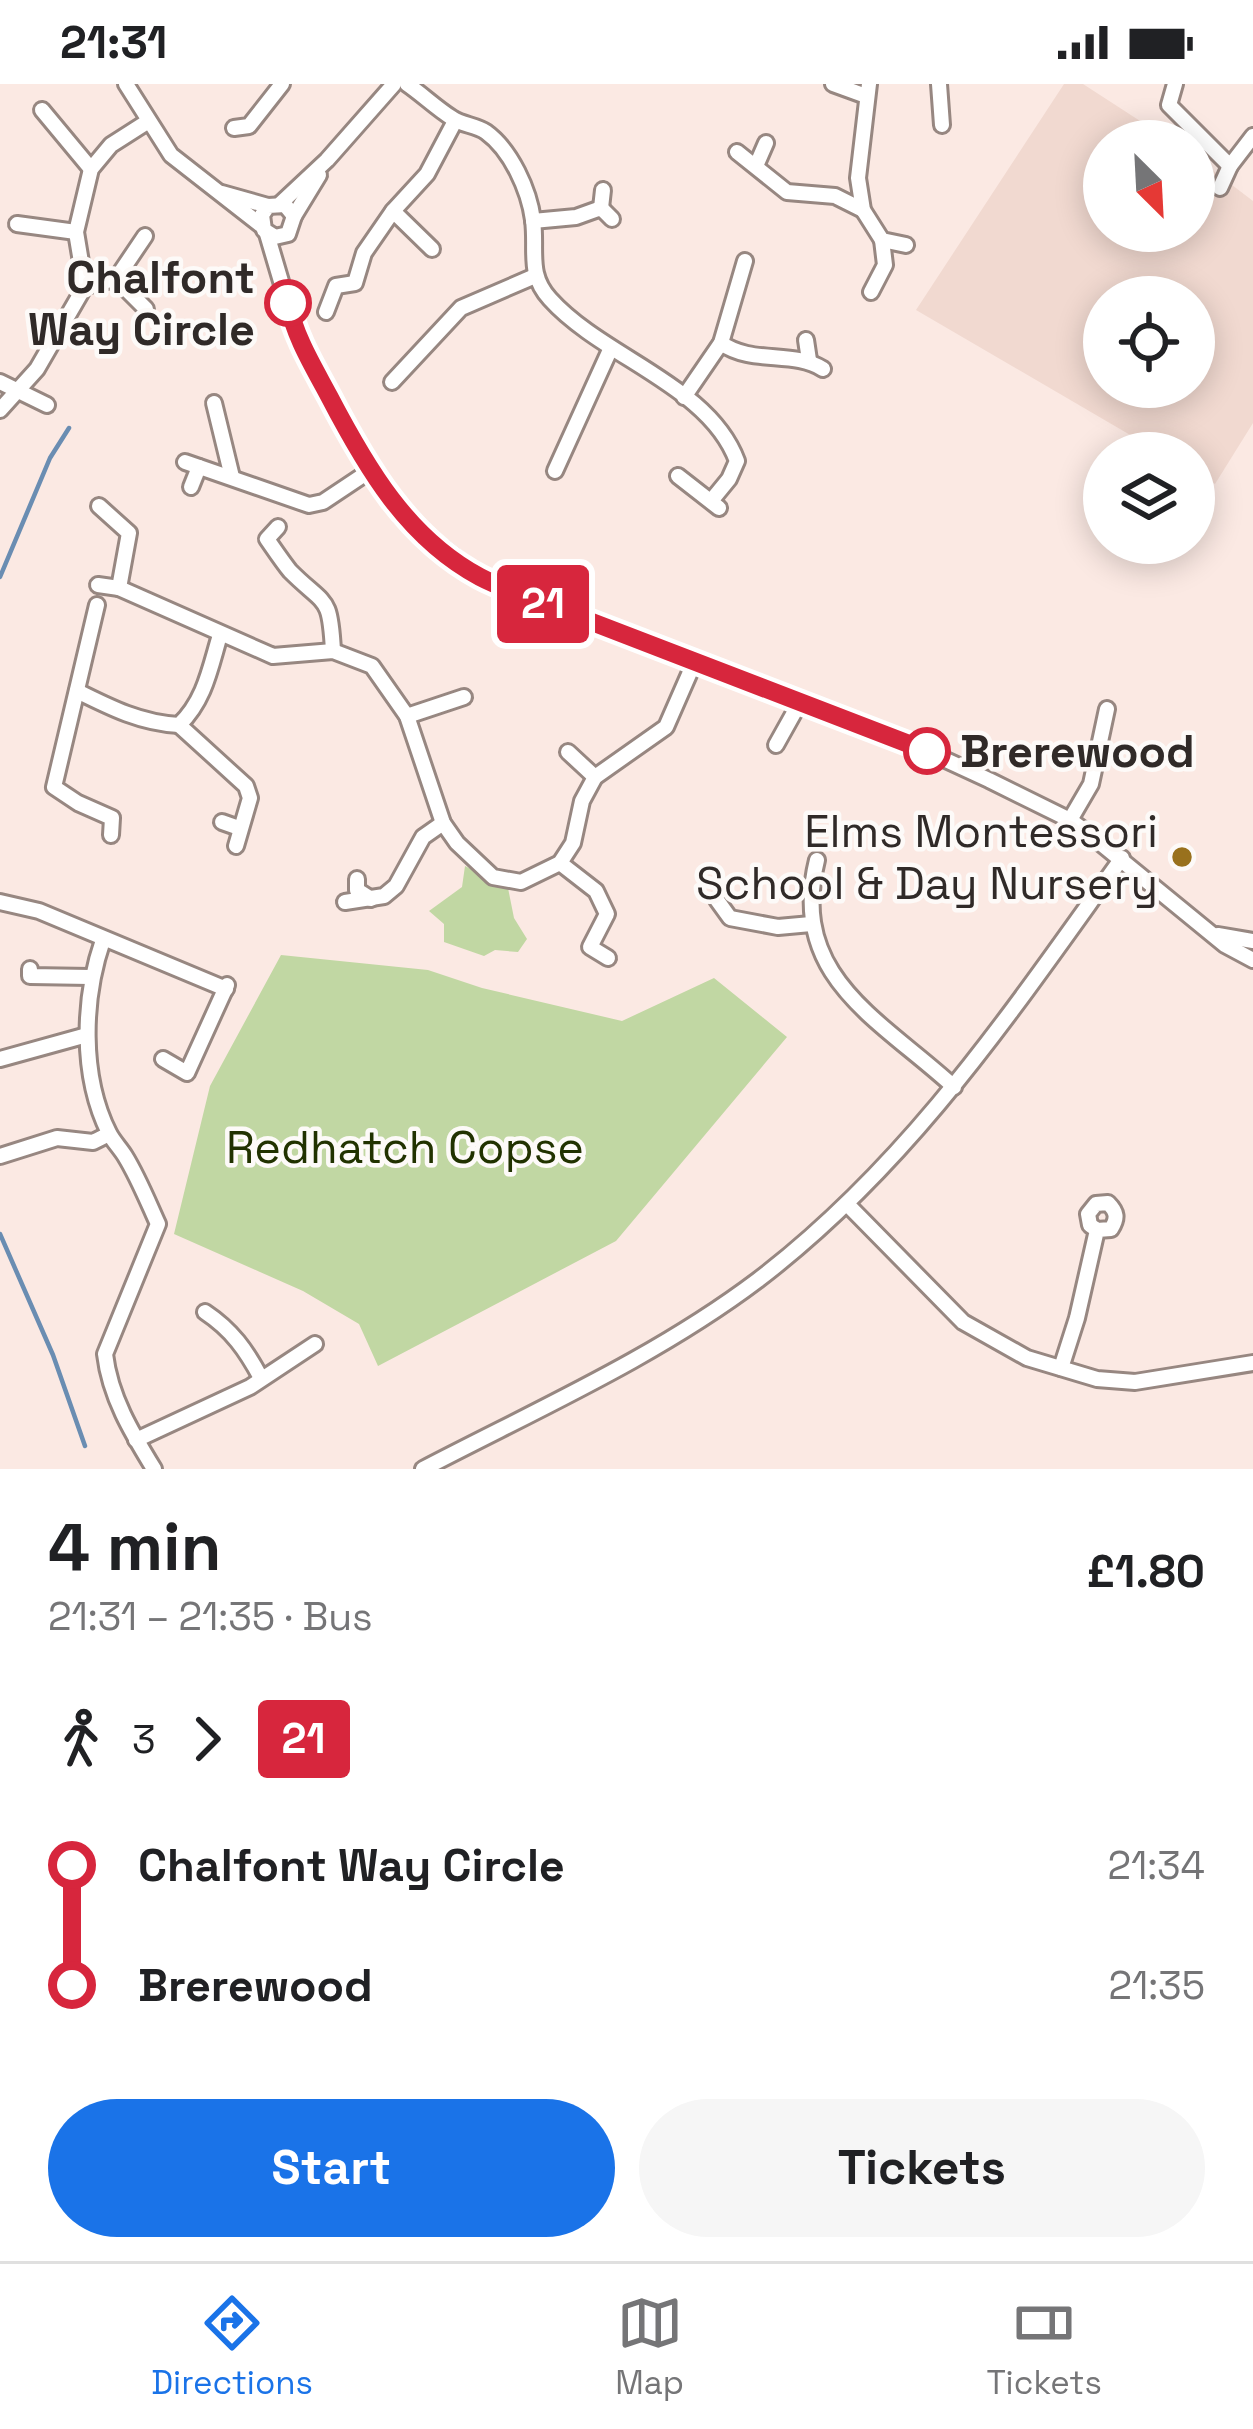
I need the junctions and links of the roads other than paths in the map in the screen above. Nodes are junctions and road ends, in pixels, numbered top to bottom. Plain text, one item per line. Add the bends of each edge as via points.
1 (126, 84) edge
2 (282, 84) edge
3 (394, 84) edge
4 (407, 84) edge
5 (832, 84) edge
6 (939, 84) edge
7 (1175, 84) edge
8 (867, 90) edge
9 (42, 110) dead end
10 (455, 121) junction
11 (147, 122) junction
12 (942, 125) dead end
13 (244, 132) dead end
14 (1253, 136) edge
15 (766, 143) dead end
16 (737, 152) dead end
17 (327, 160) junction
18 (756, 166) junction
19 (1230, 166) junction
20 (91, 169) junction
21 (1220, 188) dead end
22 (603, 190) dead end
23 (222, 193) junction
24 (274, 205) junction
25 (863, 210) junction
26 (393, 211) junction
27 (294, 216) junction
28 (533, 221) junction
29 (17, 224) dead end
30 (264, 230) junction
31 (76, 232) junction
32 (145, 236) dead end
33 (284, 236) junction
34 (882, 240) junction
35 (906, 245) dead end
36 (432, 249) dead end
37 (745, 262) dead end
38 (535, 276) junction
39 (116, 279) junction
40 (355, 283) junction
41 (85, 286) junction
42 (285, 291) junction
43 (871, 292) dead end
44 (368, 295) dead end
45 (146, 310) dead end
46 (326, 312) dead end
47 (806, 340) dead end
48 (721, 343) junction
49 (610, 350) junction
50 (809, 360) junction
51 (823, 369) dead end
52 (0, 382) edge
53 (392, 382) dead end
54 (17, 389) junction
55 (684, 397) junction
56 (214, 403) dead end
57 (47, 405) dead end
58 (0, 410) edge
59 (371, 470) junction
60 (555, 471) dead end
61 (678, 476) dead end
62 (232, 477) junction
63 (190, 487) dead end
64 (100, 506) dead end
65 (266, 535) dead end
66 (98, 585) dead end
67 (119, 588) junction
68 (97, 605) dead end
69 (220, 635) junction
70 (333, 651) junction
71 (694, 664) junction
72 (77, 691) junction
73 (464, 697) dead end
74 (800, 702) junction
75 (1107, 710) dead end
76 (407, 716) junction
77 (179, 724) junction
78 (776, 746) dead end
79 (568, 752) dead end
80 (595, 777) junction
81 (1070, 820) junction
82 (222, 822) dead end
83 (443, 823) junction
84 (239, 829) junction
85 (111, 835) dead end
86 (236, 846) dead end
87 (1121, 858) junction
88 (818, 860) dead end
89 (560, 862) junction
90 (357, 879) dead end
91 (370, 898) junction
92 (717, 900) dead end
93 (0, 902) edge
94 (345, 902) dead end
95 (39, 911) junction
96 (811, 924) junction
97 (36, 928) dead end
98 (1213, 933) junction
99 (103, 940) junction
100 (1253, 941) edge
101 (573, 946) dead end
102 (590, 946) junction
103 (608, 958) dead end
104 (1253, 960) edge
105 (30, 969) dead end
106 (90, 977) junction
107 (87, 1035) junction
108 (163, 1058) dead end
109 (0, 1059) edge
110 (954, 1087) junction
111 (109, 1134) junction
112 (0, 1156) edge
113 (847, 1204) junction
114 (1097, 1231) dead end
115 (205, 1312) dead end
116 (315, 1344) dead end
117 (1253, 1363) edge
118 (1060, 1368) junction
119 (261, 1378) junction
120 (136, 1440) junction
121 (154, 1469) edge
122 (423, 1469) edge

1 - 11 street
2 - 13 street
3 - 17 street
4 - 10 street
5 - 8 street
6 - 12 street via 949,109
7 - 19 street via 1168,106
8 - 25 street via 858,178
9 - 20 street
10 - 26 street via 427,174
10 - 28 street via 482,129 503,148
11 - 20 street via 110,145
11 - 23 street via 171,155
14 - 19 street
15 - 18 street
16 - 18 street
17 - 24 street
17 - 27 street
18 - 25 street via 787,192 835,196
19 - 21 street
20 - 31 street
22 - 28 street via 607,213
23 - 24 street
23 - 30 street
24 - 27 street
24 - 30 street via 262,215
25 - 34 street
26 - 36 street
26 - 40 street via 364,253
27 - 33 street
28 - 38 street
29 - 31 street
30 - 33 street
30 - 42 street
31 - 41 street
32 - 39 street
33 - 42 street
34 - 35 street
34 - 43 street via 886,265
37 - 48 street
38 - 49 street via 568,318
38 - 53 street via 460,308
39 - 41 street
39 - 45 street
40 - 44 street
40 - 46 street via 336,286
41 - 54 street
42 - 59 street via 296,332
47 - 50 street
48 - 50 street via 771,359
48 - 55 street
49 - 55 street
49 - 60 street
50 - 51 street
52 - 54 street
54 - 57 street
54 - 58 street
55 - 61 street via 728,437 736,460 714,505
56 - 62 street
59 - 62 street via 309,505
59 - 71 street via 402,517 480,577
62 - 63 street via 192,465
64 - 67 street via 136,531
65 - 70 street via 291,572 319,592 332,616
66 - 67 street
67 - 69 street
68 - 72 street
69 - 70 street via 273,656
69 - 77 street via 203,692
70 - 76 street via 372,666
71 - 74 street
71 - 80 street via 666,727
72 - 77 street via 118,712
72 - 85 street via 55,787 78,803 117,812
73 - 76 street
74 - 78 street
74 - 81 street via 907,742
75 - 81 street via 1091,784
76 - 83 street
77 - 84 street via 246,786
79 - 80 street
80 - 89 street
81 - 87 street
82 - 84 street
83 - 89 street via 493,877 521,882
83 - 91 street via 423,837 396,886
84 - 86 street
87 - 98 street
87 - 110 street
88 - 96 street
89 - 102 street via 596,891 607,914
90 - 91 street via 357,890
91 - 94 street
92 - 96 street via 730,918
93 - 95 street
95 - 97 street
95 - 99 street
96 - 110 street via 850,999
98 - 100 street
98 - 104 street
99 - 106 street
99 - 108 street via 228,985 187,1073 177,1074
101 - 102 street
102 - 103 street
105 - 106 street via 30,976
106 - 107 street
107 - 109 street
107 - 111 street
110 - 113 street
111 - 112 street via 92,1142 56,1138
111 - 120 street via 158,1224 105,1354
113 - 118 street via 975,1331
113 - 122 street via 691,1326
114 - 118 street
115 - 119 street via 225,1325
116 - 119 street via 297,1368
117 - 118 street via 1136,1382
119 - 120 street
120 - 121 street

